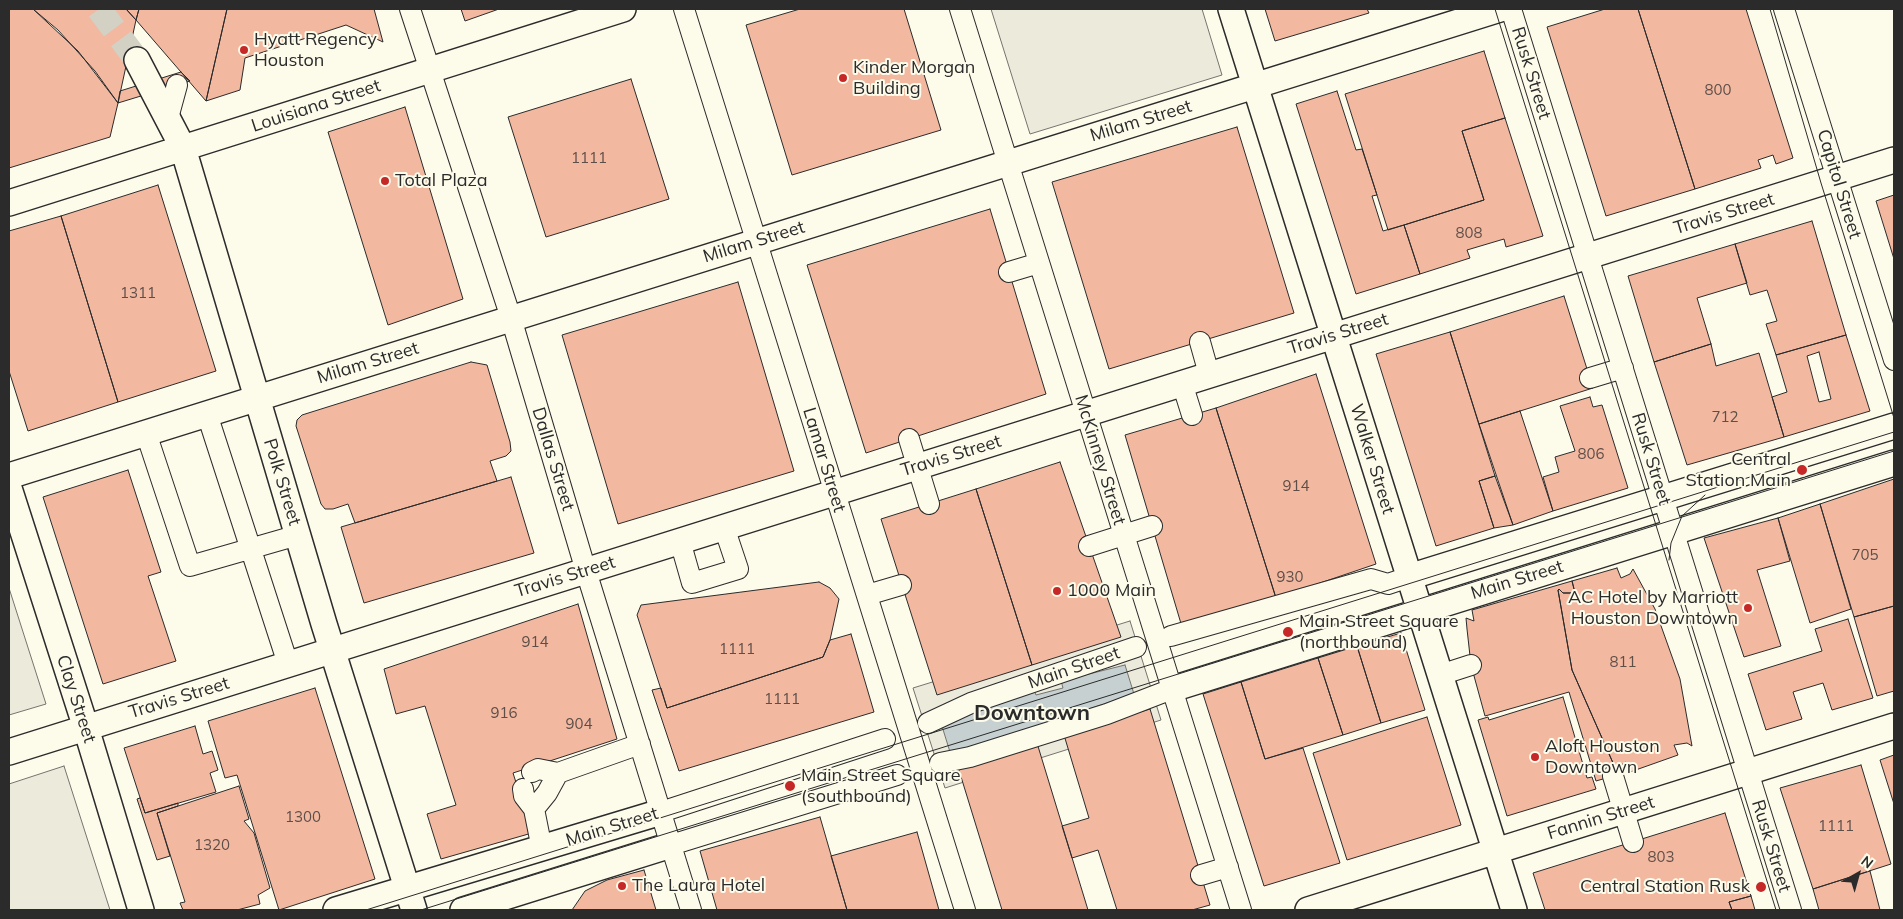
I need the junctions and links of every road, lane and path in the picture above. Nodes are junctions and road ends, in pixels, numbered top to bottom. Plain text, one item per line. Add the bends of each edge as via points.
1 (410, 9) edge
2 (623, 9) edge
3 (684, 9) edge
4 (960, 9) edge
5 (1231, 9) edge
6 (1500, 9) edge
7 (1511, 9) edge
8 (1784, 9) edge
9 (137, 60) tunnel mouth
10 (430, 69) junction
11 (177, 85) dead end
12 (1254, 85) junction
13 (168, 118) junction
14 (183, 148) junction
15 (1894, 160) edge
16 (1008, 162) junction
17 (1837, 178) junction
18 (9, 203) edge
19 (756, 241) junction
20 (1588, 256) junction
21 (1039, 263) junction
22 (1009, 272) dead end
23 (511, 318) junction
24 (1334, 336) junction
25 (1200, 342) dead end
26 (1894, 360) edge
27 (1623, 368) junction
28 (1209, 374) junction
29 (1590, 378) dead end
30 (1182, 383) junction
31 (257, 398) junction
32 (207, 414) junction
33 (1086, 414) junction
34 (1192, 415) dead end
35 (1894, 426) edge
36 (146, 433) junction
37 (908, 439) dead end
38 (1894, 462) edge
39 (918, 466) junction
40 (9, 476) edge
41 (9, 488) edge
42 (835, 492) junction
43 (1663, 498) junction
44 (929, 504) dead end
45 (1152, 526) dead end
46 (724, 527) junction
47 (1674, 532) junction
48 (298, 535) junction
49 (1124, 535) junction
50 (680, 541) junction
51 (1089, 546) dead end
52 (250, 549) junction
53 (586, 570) junction
54 (1409, 577) junction
55 (902, 585) dead end
56 (867, 595) junction
57 (1420, 610) junction
58 (1171, 636) dead end
59 (1136, 647) dead end
60 (332, 650) junction
61 (288, 664) junction
62 (1471, 666) dead end
63 (1440, 675) junction
64 (1172, 688) junction
65 (928, 723) dead end
66 (1894, 726) edge
67 (86, 728) junction
68 (885, 739) dead end
69 (640, 744) junction
70 (9, 752) edge
71 (940, 763) dead end
72 (558, 773) junction
73 (1748, 773) junction
74 (897, 774) dead end
75 (1613, 776) dead end
76 (534, 809) junction
77 (1624, 811) junction
78 (661, 812) junction
79 (1633, 842) dead end
80 (671, 845) junction
81 (542, 849) junction
82 (1495, 851) junction
83 (1228, 867) junction
84 (1201, 875) dead end
85 (410, 900) edge
86 (141, 910) edge
87 (336, 910) edge
88 (463, 910) edge
89 (691, 910) edge
90 (965, 910) edge
91 (1241, 910) edge
92 (1308, 910) edge
93 (1514, 910) edge
94 (1791, 910) edge

1 - 10 street, Dallas Street
2 - 10 main road, Louisiana Street
3 - 19 street, Lamar Street
4 - 16 street, McKinney Street
5 - 12 main road, Walker Street
6 - 12 main road, Milam Street
7 - 20 street, Rusk Street
8 - 17 street, Capitol Street
9 - 13 main road, Polk Street
10 - 14 main road, Louisiana Street
10 - 23 street, Dallas Street
11 - 13 street
12 - 16 main road, Milam Street
12 - 24 main road, Walker Street
13 - 14 main road, Polk Street
14 - 18 main road, Louisiana Street
14 - 31 main road, Polk Street
15 - 17 main road, Travis Street
16 - 19 main road, Milam Street
16 - 21 street, McKinney Street
17 - 20 main road, Travis Street
17 - 26 street, Capitol Street
19 - 23 main road, Milam Street
19 - 42 street, Lamar Street
20 - 24 main road, Travis Street
20 - 27 street, Rusk Street
21 - 22 street
21 - 33 street, McKinney Street
23 - 31 main road, Milam Street
23 - 53 street, Dallas Street
24 - 28 main road, Travis Street
24 - 54 main road, Walker Street
25 - 28 street
27 - 29 street
27 - 43 street, Rusk Street
28 - 30 main road, Travis Street
30 - 33 main road, Travis Street
30 - 34 street
31 - 32 main road, Milam Street
31 - 48 main road, Polk Street
32 - 36 main road, Milam Street
32 - 52 street
33 - 39 main road, Travis Street
33 - 49 street, McKinney Street
35 - 43 main road, Main Street
36 - 40 main road, Milam Street
36 - 52 street via 190,566
37 - 39 street
38 - 47 main road, Main Street
39 - 42 main road, Travis Street
39 - 44 street
41 - 67 main road, Clay Street
42 - 46 main road, Travis Street
42 - 56 street, Lamar Street
43 - 47 street, Rusk Street
43 - 54 main road, Main Street
45 - 49 street
46 - 50 main road, Travis Street
46 - 50 street via 738,569 692,583
47 - 57 main road, Main Street
47 - 73 street, Rusk Street
48 - 52 street
48 - 60 main road, Polk Street
49 - 51 street
49 - 64 street, McKinney Street
50 - 53 main road, Travis Street
52 - 61 street
53 - 60 main road, Travis Street
53 - 69 street, Dallas Street
54 - 57 main road, Walker Street
54 - 58 street, Main Street via 1388,584 1371,579
55 - 56 street
56 - 90 street, Lamar Street
57 - 63 main road, Walker Street
57 - 64 main road, Main Street
59 - 65 street, Main Street via 971,703
60 - 61 main road, Travis Street
60 - 85 main road, Polk Street
61 - 67 main road, Travis Street
62 - 63 street
63 - 82 main road, Walker Street
64 - 71 street, Main Street via 1098,717 970,757
64 - 83 street, McKinney Street
66 - 73 main road, Fannin Street
67 - 70 main road, Travis Street
67 - 86 main road, Clay Street
68 - 78 street, Main Street
69 - 72 street
69 - 78 street, Dallas Street
72 - 76 street
72 - 76 street via 538,769 528,781 524,796
73 - 77 main road, Fannin Street
73 - 94 street, Rusk Street
74 - 80 street, Main Street
75 - 77 street
76 - 81 street
77 - 79 street
77 - 82 main road, Fannin Street
78 - 80 street, Dallas Street
78 - 81 main road, Main Street
80 - 88 main road, Main Street
80 - 89 street, Dallas Street
81 - 85 main road, Main Street
82 - 92 main road, Fannin Street
82 - 93 main road, Walker Street
83 - 84 street
83 - 91 street, McKinney Street
85 - 87 main road, Main Street

